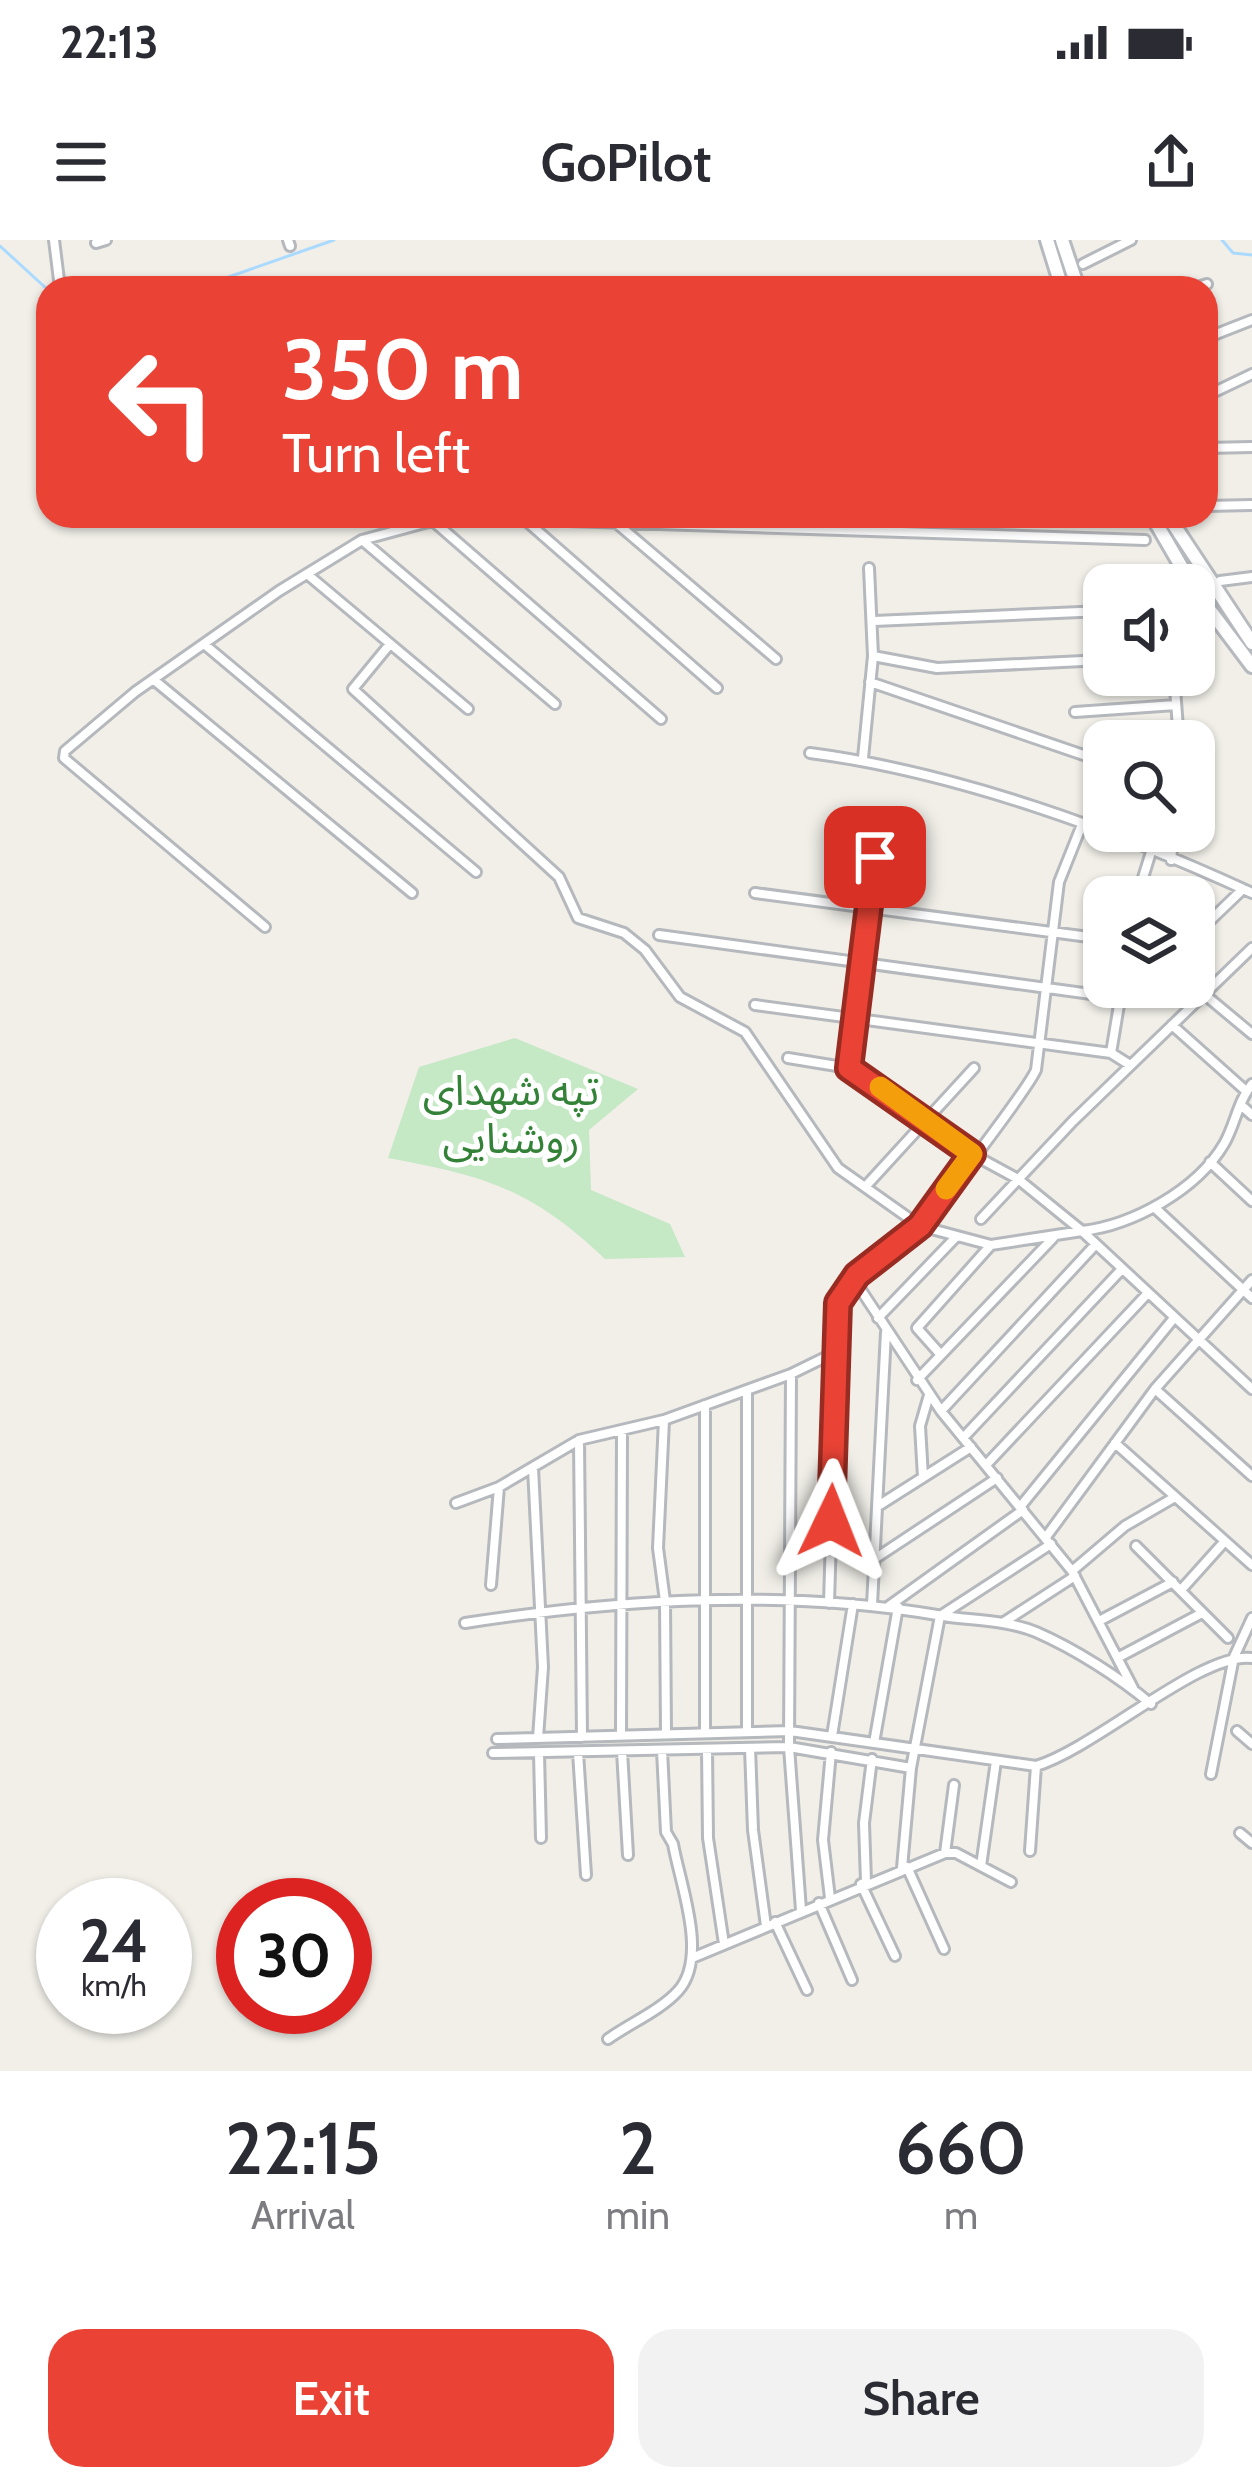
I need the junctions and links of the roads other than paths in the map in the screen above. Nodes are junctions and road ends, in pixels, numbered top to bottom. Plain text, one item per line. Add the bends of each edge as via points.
1 (54, 240) edge
2 (1047, 240) edge
3 (1062, 240) edge
4 (1130, 240) edge
5 (1083, 264) dead end
6 (58, 276) edge
7 (1058, 276) edge
8 (1074, 276) edge
9 (1252, 320) edge
10 (1218, 333) edge
11 (1252, 374) edge
12 (1218, 390) edge
13 (1252, 447) edge
14 (1218, 448) edge
15 (1252, 505) edge
16 (1218, 506) edge
17 (407, 528) edge
18 (441, 528) edge
19 (533, 528) edge
20 (622, 528) edge
21 (809, 528) edge
22 (1158, 528) edge
23 (1176, 528) edge
24 (362, 540) junction
25 (1144, 540) dead end
26 (1179, 564) edge
27 (869, 568) dead end
28 (307, 574) junction
29 (1252, 577) edge
30 (1220, 581) dead end
31 (1083, 612) edge
32 (1215, 616) edge
33 (874, 620) junction
34 (1252, 643) edge
35 (203, 644) junction
36 (390, 644) junction
37 (874, 656) junction
38 (776, 659) dead end
39 (1083, 661) edge
40 (1252, 666) edge
41 (154, 680) junction
42 (870, 682) junction
43 (717, 688) dead end
44 (1175, 696) edge
45 (555, 704) dead end
46 (1176, 705) junction
47 (468, 709) dead end
48 (1075, 712) dead end
49 (661, 718) dead end
50 (1177, 720) edge
51 (810, 752) dead end
52 (1083, 755) edge
53 (862, 758) junction
54 (1081, 827) joint
55 (1151, 852) joint
56 (1172, 852) edge
57 (875, 857) dead end
58 (1171, 860) junction
59 (476, 872) dead end
60 (1144, 876) edge
61 (1248, 891) edge
62 (412, 893) dead end
63 (755, 893) dead end
64 (868, 908) junction
65 (1215, 918) edge
66 (265, 927) dead end
67 (1054, 930) junction
68 (659, 935) dead end
69 (1083, 935) edge
70 (1252, 948) edge
71 (861, 963) junction
72 (1215, 983) edge
73 (1044, 988) junction
74 (1083, 990) edge
75 (1215, 1003) edge
76 (755, 1005) dead end
77 (1118, 1008) edge
78 (1190, 1008) edge
79 (854, 1018) junction
80 (1172, 1025) junction
81 (1252, 1034) edge
82 (1036, 1042) junction
83 (1111, 1053) junction
84 (788, 1058) dead end
85 (1130, 1065) junction
86 (849, 1068) junction
87 (974, 1068) dead end
88 (1249, 1087) edge
89 (1241, 1105) junction
90 (1252, 1115) edge
91 (927, 1120) junction
92 (972, 1154) junction
93 (1210, 1162) junction
94 (1018, 1178) junction
95 (865, 1187) junction
96 (1252, 1201) edge
97 (1154, 1207) junction
98 (981, 1219) dead end
99 (920, 1226) junction
100 (1082, 1231) junction
101 (1056, 1235) junction
102 (955, 1238) junction
103 (1096, 1244) junction
104 (991, 1245) junction
105 (1122, 1269) junction
106 (854, 1280) junction
107 (1252, 1280) edge
108 (1243, 1290) junction
109 (1148, 1293) junction
110 (1252, 1298) edge
111 (878, 1318) junction
112 (1174, 1318) junction
113 (886, 1331) junction
114 (1198, 1340) junction
115 (836, 1352) junction
116 (940, 1355) junction
117 (791, 1374) junction
118 (917, 1380) junction
119 (1155, 1389) junction
120 (1252, 1389) edge
121 (747, 1390) junction
122 (929, 1395) junction
123 (705, 1405) junction
124 (941, 1412) junction
125 (664, 1420) junction
126 (622, 1431) junction
127 (963, 1438) junction
128 (579, 1440) junction
129 (1115, 1443) junction
130 (971, 1448) junction
131 (986, 1465) junction
132 (533, 1468) junction
133 (1252, 1476) edge
134 (923, 1477) junction
135 (997, 1478) junction
136 (499, 1487) junction
137 (1175, 1497) junction
138 (456, 1503) dead end
139 (877, 1507) junction
140 (1022, 1508) junction
141 (1048, 1541) junction
142 (1225, 1541) junction
143 (1136, 1546) dead end
144 (874, 1558) junction
145 (1252, 1565) edge
146 (1074, 1574) junction
147 (490, 1585) dead end
148 (1177, 1587) junction
149 (747, 1600) junction
150 (788, 1600) junction
151 (665, 1601) junction
152 (702, 1601) junction
153 (623, 1603) junction
154 (829, 1603) junction
155 (853, 1604) junction
156 (872, 1605) junction
157 (582, 1606) junction
158 (894, 1606) junction
159 (536, 1612) junction
160 (1202, 1612) junction
161 (940, 1616) junction
162 (1252, 1618) edge
163 (1101, 1620) junction
164 (1004, 1622) junction
165 (465, 1623) dead end
166 (1228, 1639) dead end
167 (1119, 1657) junction
168 (1234, 1657) junction
169 (1252, 1658) edge
170 (1134, 1689) junction
171 (1151, 1704) junction
172 (790, 1731) junction
173 (1237, 1731) dead end
174 (747, 1732) junction
175 (705, 1733) junction
176 (666, 1734) junction
177 (621, 1736) junction
178 (832, 1736) junction
179 (582, 1737) junction
180 (538, 1738) junction
181 (497, 1739) dead end
182 (874, 1743) junction
183 (1252, 1744) edge
184 (789, 1747) junction
185 (750, 1748) junction
186 (706, 1749) junction
187 (622, 1750) junction
188 (662, 1750) junction
189 (916, 1751) junction
190 (578, 1752) junction
191 (831, 1752) junction
192 (493, 1753) dead end
193 (539, 1753) junction
194 (872, 1759) junction
195 (996, 1761) junction
196 (1036, 1766) junction
197 (911, 1768) junction
198 (1211, 1774) dead end
199 (954, 1785) dead end
200 (1240, 1833) dead end
201 (541, 1838) dead end
202 (1252, 1843) edge
203 (1030, 1850) dead end
204 (944, 1853) junction
205 (628, 1855) dead end
206 (981, 1866) junction
207 (904, 1868) junction
208 (586, 1875) dead end
209 (1011, 1882) dead end
210 (863, 1883) junction
211 (830, 1898) junction
212 (819, 1903) junction
213 (801, 1910) junction
214 (770, 1924) junction
215 (724, 1944) junction
216 (944, 1949) dead end
217 (896, 1956) dead end
218 (692, 1958) junction
219 (852, 1980) dead end
220 (807, 1990) dead end
221 (608, 2039) dead end

1 - 6 street
2 - 7 main road
3 - 8 main road
4 - 5 street
9 - 10 street
11 - 12 street
13 - 14 street
15 - 16 street
17 - 24 street
18 - 49 street
19 - 43 street
20 - 38 street
21 - 25 street
22 - 26 main road
23 - 34 main road
24 - 28 street
24 - 45 street
27 - 33 street
28 - 35 street
28 - 36 street
29 - 30 street
31 - 33 street
32 - 40 main road
33 - 37 street
35 - 41 street
35 - 59 street
36 - 47 street
36 - 95 street via 353,689 559,877 578,918 624,933 680,997 755,1042 838,1168
37 - 39 street via 937,668
37 - 42 street
41 - 62 street
41 - 66 street via 64,758
42 - 52 street
42 - 53 street
44 - 46 street
46 - 48 street
46 - 50 street
51 - 53 street
53 - 54 street
54 - 67 street via 1059,882
55 - 58 street
55 - 60 street
56 - 58 street
57 - 64 street
58 - 61 street
61 - 65 street
63 - 64 street
64 - 67 street
64 - 71 street
67 - 69 street
67 - 73 street
68 - 71 street
70 - 72 street
71 - 73 street
71 - 79 street
73 - 74 street
73 - 82 street
75 - 81 street
76 - 79 street
77 - 83 street
78 - 80 street
79 - 82 street
79 - 86 street
80 - 85 street
80 - 88 street
82 - 83 street
82 - 92 street via 1025,1095
83 - 85 street
84 - 86 street
85 - 94 street
86 - 91 street
87 - 91 street
88 - 89 street
89 - 90 street
89 - 93 street
91 - 92 street
91 - 95 street
92 - 94 street
92 - 99 street
93 - 96 street
93 - 97 street
94 - 98 street
94 - 100 street
95 - 99 street
97 - 100 street
97 - 108 street
99 - 102 street
99 - 106 street
100 - 101 street
100 - 103 street
101 - 104 street
101 - 116 street
102 - 104 street
102 - 111 street
103 - 105 street
103 - 124 street
104 - 116 street via 917,1328
105 - 109 street
105 - 127 street
106 - 111 street
106 - 115 street via 838,1303
107 - 108 street
108 - 110 street
108 - 114 street
109 - 112 street
109 - 131 street
111 - 113 street
112 - 114 street
112 - 140 street
113 - 118 street
113 - 139 street
114 - 119 street
114 - 120 street
115 - 117 street
115 - 154 street
116 - 118 street
117 - 121 street
117 - 150 street
118 - 122 street
119 - 129 street
119 - 133 street
121 - 123 street
121 - 149 street
122 - 124 street
122 - 134 street via 920,1426
123 - 125 street
123 - 152 street
124 - 127 street
125 - 126 street
125 - 151 street via 658,1547
126 - 128 street
126 - 153 street
127 - 130 street
128 - 132 street
128 - 157 street
129 - 137 street
129 - 141 street
130 - 131 street
130 - 134 street
131 - 135 street
132 - 136 street
132 - 159 street
134 - 139 street
135 - 140 street
135 - 144 street
136 - 138 street
136 - 147 street
137 - 142 street
137 - 146 street via 1126,1526
139 - 144 street
140 - 141 street
140 - 158 street
141 - 146 street
141 - 161 street
142 - 145 street
142 - 148 street
143 - 148 street
144 - 156 street
146 - 163 street
146 - 164 street
148 - 160 street
148 - 163 street
149 - 150 street
149 - 152 street
149 - 174 street
150 - 154 street
150 - 172 street
151 - 152 street
151 - 153 street
151 - 176 street
152 - 175 street
153 - 157 street
153 - 177 street
154 - 155 street
155 - 156 street
155 - 178 street
156 - 158 street
157 - 159 street
157 - 179 street
158 - 161 street
158 - 182 street
159 - 165 street
159 - 180 street via 543,1667
160 - 166 street
160 - 167 street
161 - 164 street
161 - 189 street
162 - 168 street
163 - 167 street
164 - 170 street
167 - 170 street
168 - 169 street
168 - 171 street
168 - 198 street
170 - 171 street
171 - 196 street
172 - 174 street
172 - 178 street
172 - 184 street
173 - 183 street
174 - 175 street
175 - 176 street
176 - 177 street
177 - 179 street
178 - 182 street
179 - 180 street
180 - 181 street
182 - 189 street
184 - 185 street
184 - 191 street
184 - 213 street
185 - 186 street
185 - 214 street via 753,1830
186 - 188 street
186 - 215 street via 708,1838
187 - 188 street
187 - 190 street
187 - 205 street
188 - 218 street via 666,1832
189 - 195 street
189 - 197 street
190 - 193 street
190 - 208 street
191 - 194 street
191 - 211 street via 823,1840
192 - 193 street
193 - 201 street
194 - 197 street
194 - 210 street
195 - 196 street
195 - 206 street
196 - 203 street
197 - 207 street
199 - 204 street
200 - 202 street
204 - 206 street
204 - 207 street
206 - 209 street
207 - 210 street
207 - 216 street
210 - 211 street
210 - 217 street
211 - 212 street
212 - 213 street
212 - 219 street
213 - 214 street
214 - 215 street
214 - 220 street
215 - 218 street
218 - 221 street via 678,1991

